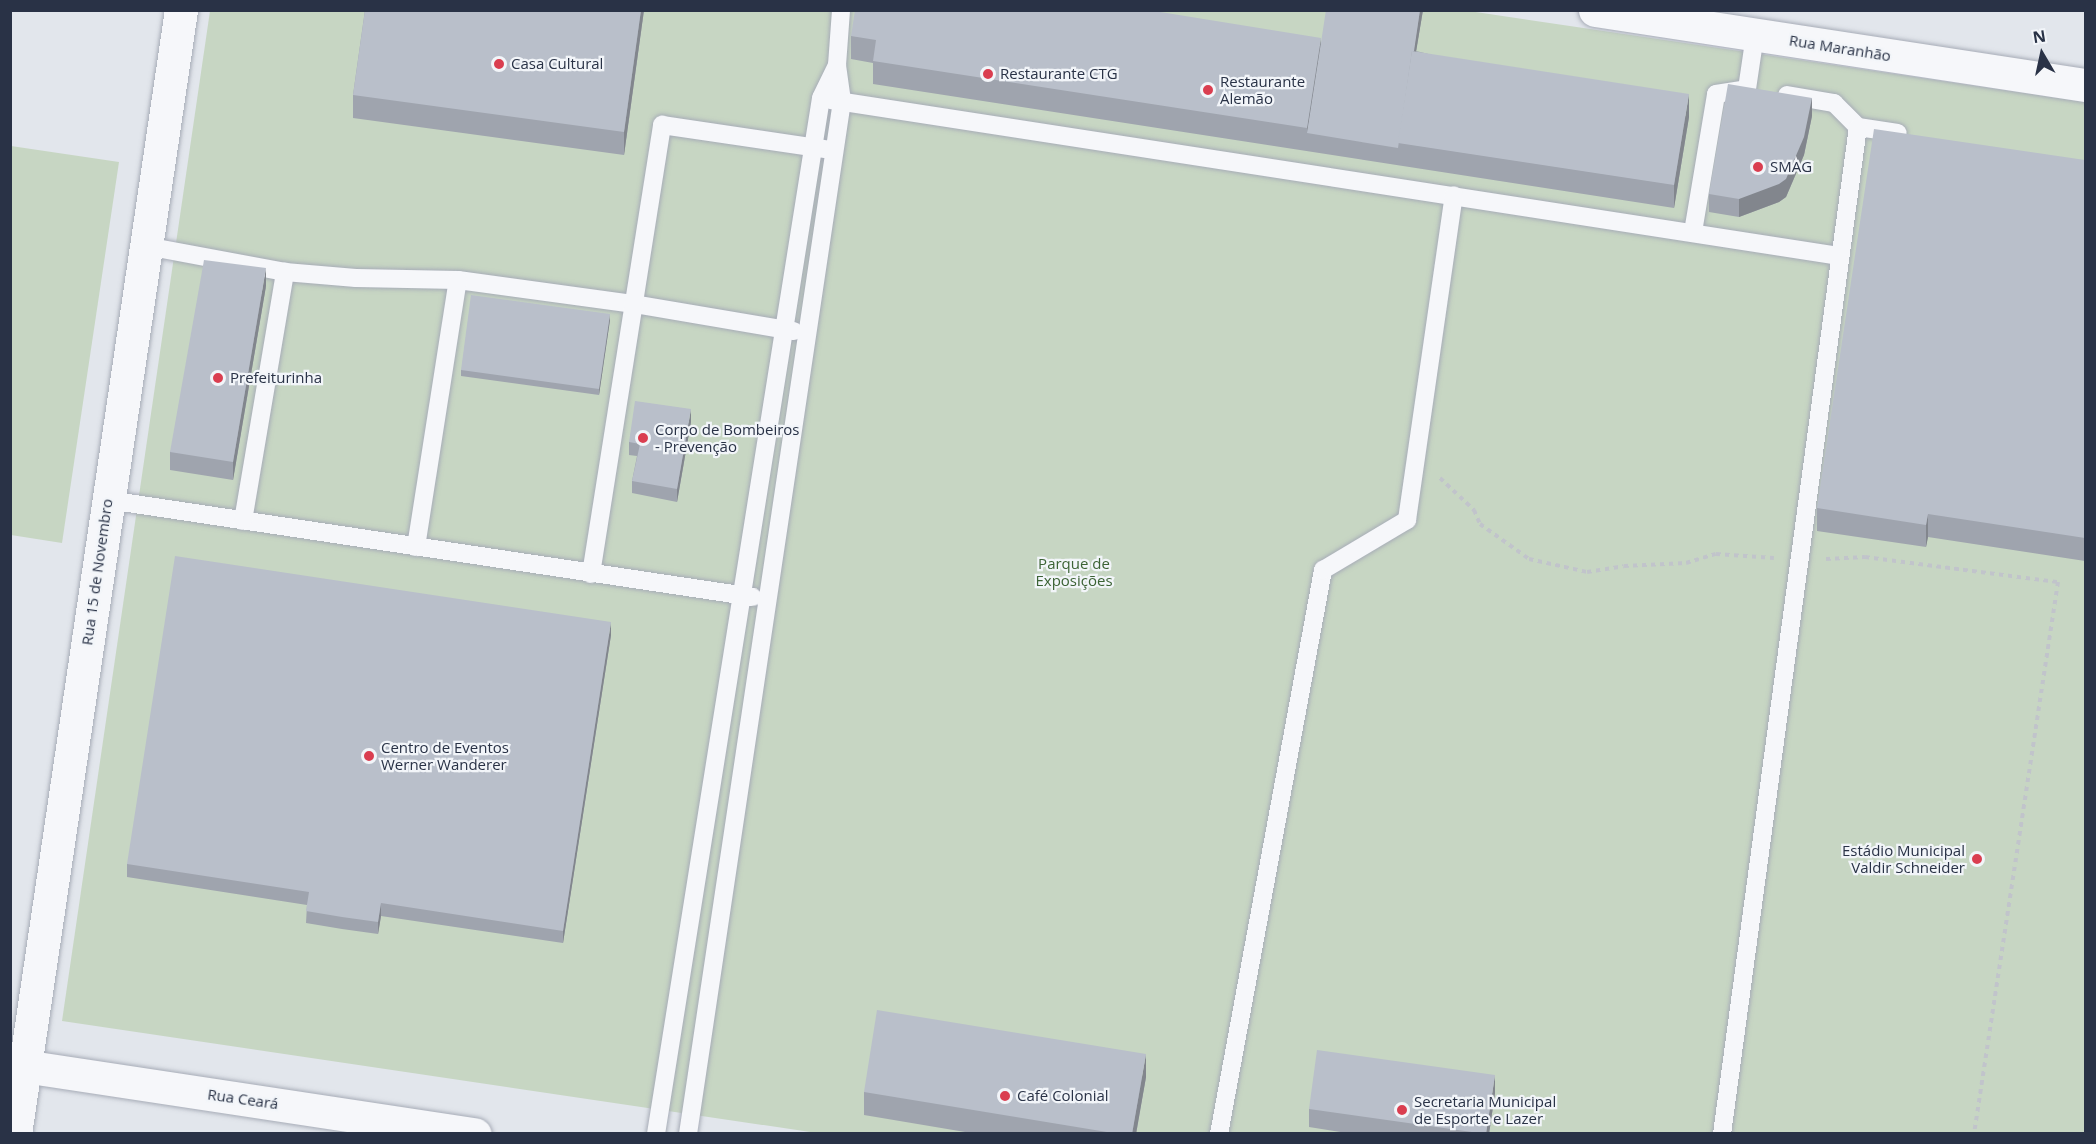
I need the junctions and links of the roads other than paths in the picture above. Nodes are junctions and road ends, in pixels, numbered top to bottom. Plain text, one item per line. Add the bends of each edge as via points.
1 (181, 10) edge
2 (841, 10) edge
3 (1595, 10) edge
4 (1755, 35) junction
5 (837, 65) junction
6 (2085, 85) edge
7 (1747, 89) junction
8 (820, 98) junction
9 (842, 101) junction
10 (1858, 127) junction
11 (1915, 136) edge
12 (812, 147) junction
13 (835, 151) junction
14 (1454, 195) junction
15 (1692, 232) junction
16 (146, 246) junction
17 (1840, 256) junction
18 (285, 272) junction
19 (458, 280) junction
20 (634, 304) junction
21 (784, 329) junction
22 (807, 333) junction
23 (108, 500) junction
24 (243, 521) junction
25 (416, 547) junction
26 (591, 573) junction
27 (741, 595) junction
28 (766, 598) junction
29 (17, 1065) edge
30 (15, 1134) edge
31 (475, 1134) edge
32 (656, 1134) edge
33 (688, 1134) edge
34 (1219, 1134) edge
35 (1722, 1134) edge

1 - 16 street, Rua 15 de Novembro
2 - 5 lane
3 - 4 street, Rua Maranhão
4 - 6 street, Rua Maranhão
4 - 7 lane
5 - 8 lane
5 - 9 lane
7 - 10 lane via 1834,103
7 - 15 lane via 1716,94
8 - 9 lane
8 - 12 lane
9 - 13 lane
9 - 14 lane
10 - 11 lane
10 - 17 lane
12 - 13 lane
12 - 20 lane via 662,124
12 - 21 lane
13 - 22 lane
14 - 15 lane
14 - 34 lane via 1407,520 1323,570
15 - 17 lane
16 - 18 lane
16 - 23 street, Rua 15 de Novembro
17 - 35 lane
18 - 19 lane via 357,279
18 - 24 lane
19 - 20 lane
19 - 25 lane
20 - 21 lane
20 - 26 lane
21 - 22 lane
21 - 27 lane
22 - 28 lane
23 - 24 lane
23 - 29 street, Rua 15 de Novembro
24 - 25 lane
25 - 26 lane
26 - 27 lane
27 - 28 lane
27 - 32 lane
28 - 33 lane
29 - 30 street, Rua 15 de Novembro
29 - 31 street, Rua Ceará

